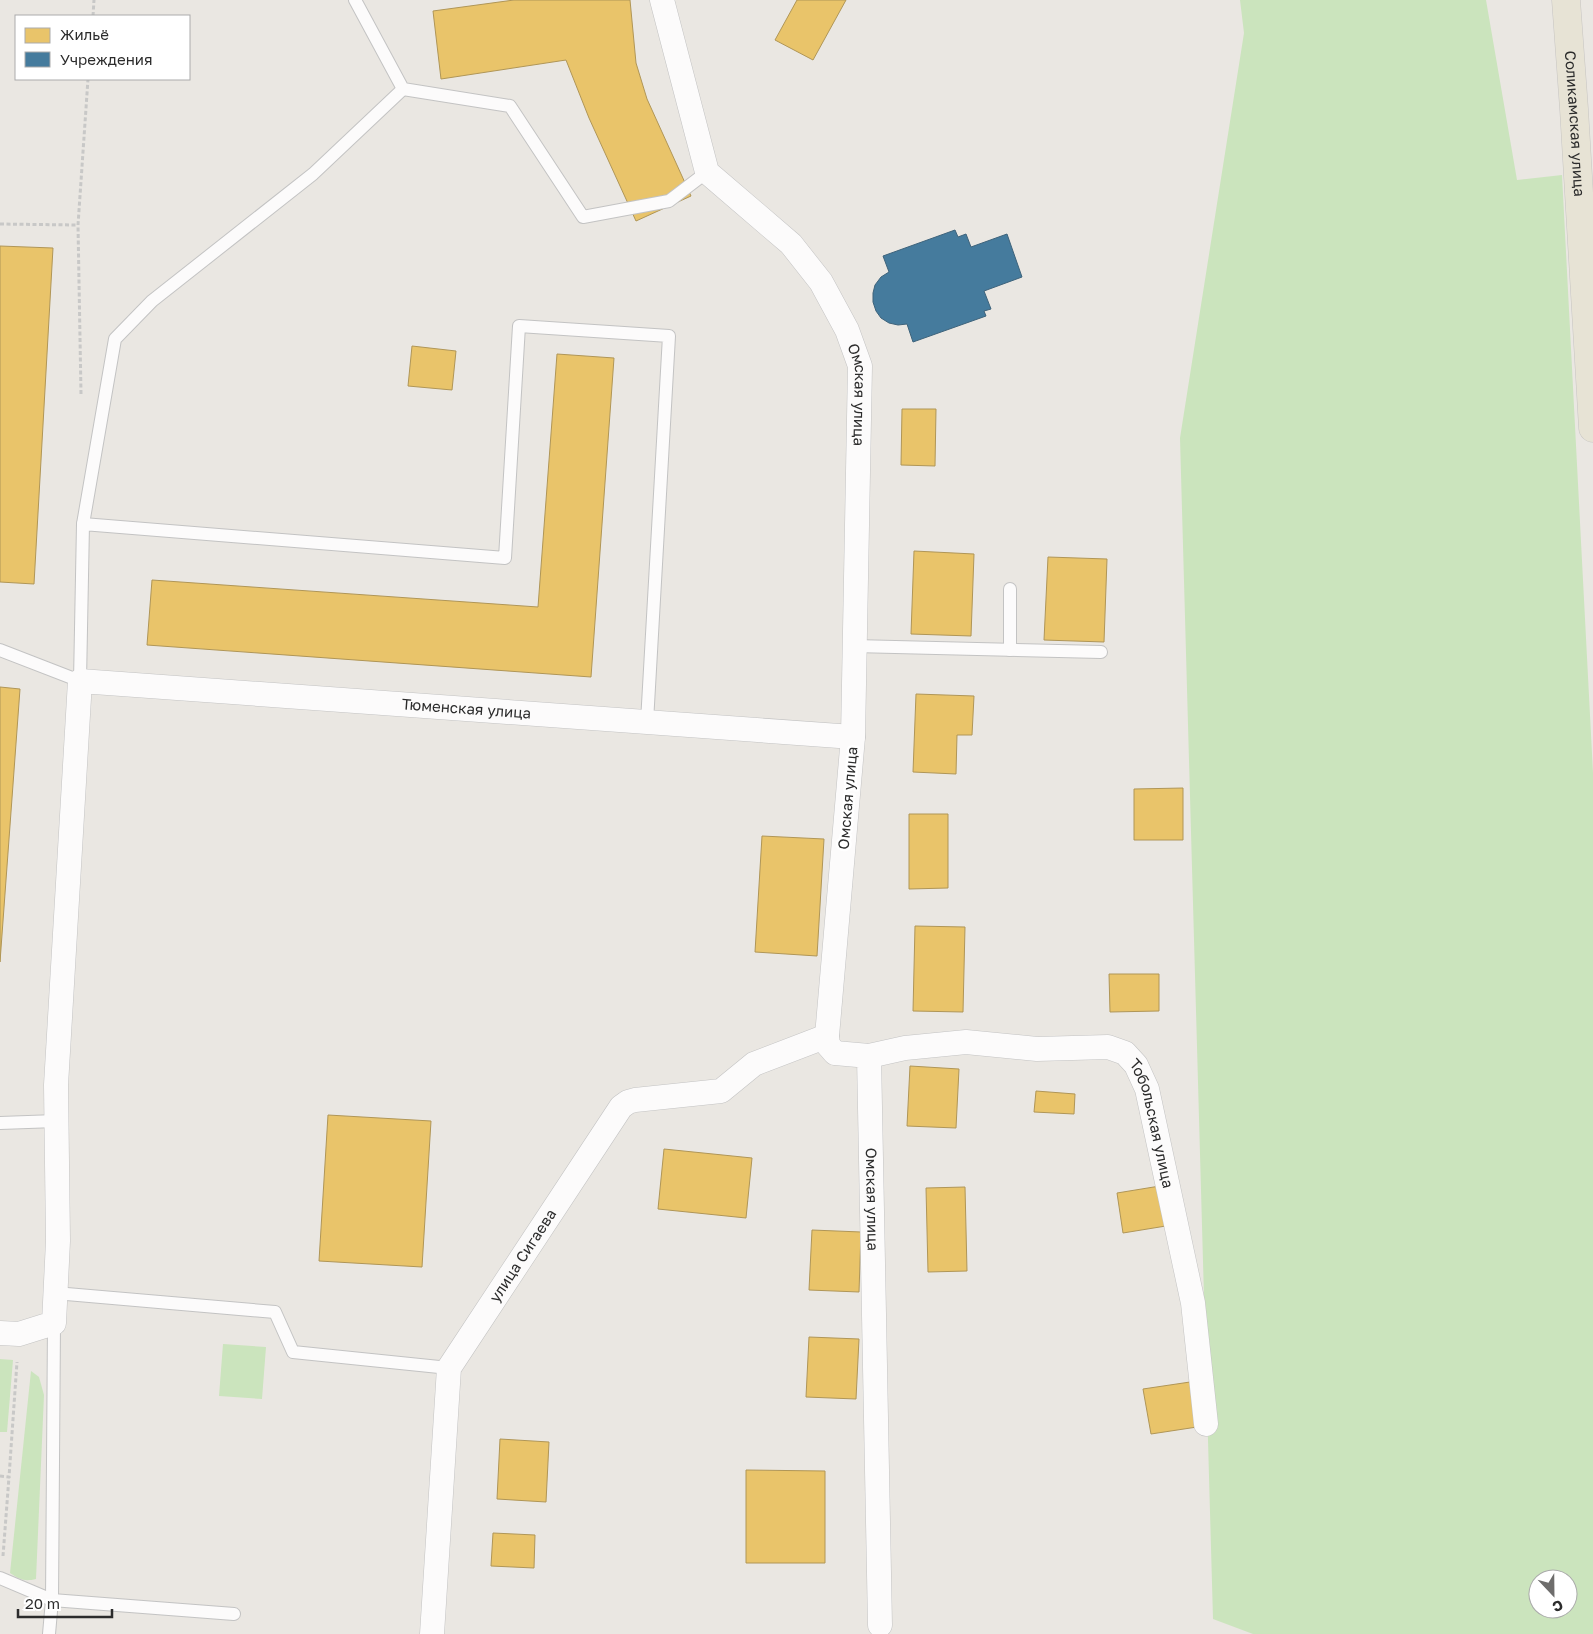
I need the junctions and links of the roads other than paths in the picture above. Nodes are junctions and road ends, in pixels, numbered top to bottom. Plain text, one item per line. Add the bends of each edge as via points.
1 (354, 0) edge
2 (662, 0) edge
3 (1566, 0) edge
4 (403, 89) junction
5 (707, 172) junction
6 (1593, 428) edge
7 (83, 524) junction
8 (1010, 589) dead end
9 (854, 646) junction
10 (0, 650) edge
11 (1010, 650) junction
12 (1101, 652) dead end
13 (80, 681) junction
14 (646, 722) junction
15 (853, 737) junction
16 (827, 1036) junction
17 (869, 1056) junction
18 (56, 1122) junction
19 (0, 1123) edge
20 (55, 1293) junction
21 (54, 1323) junction
22 (10, 1334) edge
23 (449, 1368) junction
24 (1206, 1424) dead end
25 (1, 1578) edge
26 (52, 1600) junction
27 (234, 1614) dead end
28 (880, 1625) dead end
29 (49, 1634) edge
30 (432, 1634) edge

1 - 4 lane
2 - 5 street
3 - 6 main road, Соликамская улица
4 - 5 lane via 510,106 582,217 669,201
4 - 7 lane via 313,174 152,301 115,339
5 - 9 street, Омская улица via 792,244 821,282 847,330 860,366
7 - 13 lane
7 - 14 lane via 505,558 519,326 669,336
8 - 11 lane
9 - 11 lane
9 - 15 street, Омская улица
10 - 13 lane
11 - 12 lane
13 - 14 street, Тюменская улица
13 - 18 street
14 - 15 street, Тюменская улица
15 - 16 street, Омская улица
16 - 17 street via 828,1045 835,1053
16 - 23 street, улица Сигаева via 754,1064 721,1091 636,1100 621,1107
17 - 24 street, Тобольская улица via 905,1048 966,1042 1037,1049 1108,1047 1125,1053 1136,1065 1147,1089 1193,1303
17 - 28 street, Омская улица
18 - 19 lane
18 - 20 street via 58,1240
20 - 21 street
20 - 23 lane via 275,1312 293,1352
21 - 22 street
21 - 26 lane
23 - 30 street, улица Сигаева
25 - 26 lane
26 - 27 lane
26 - 29 lane

